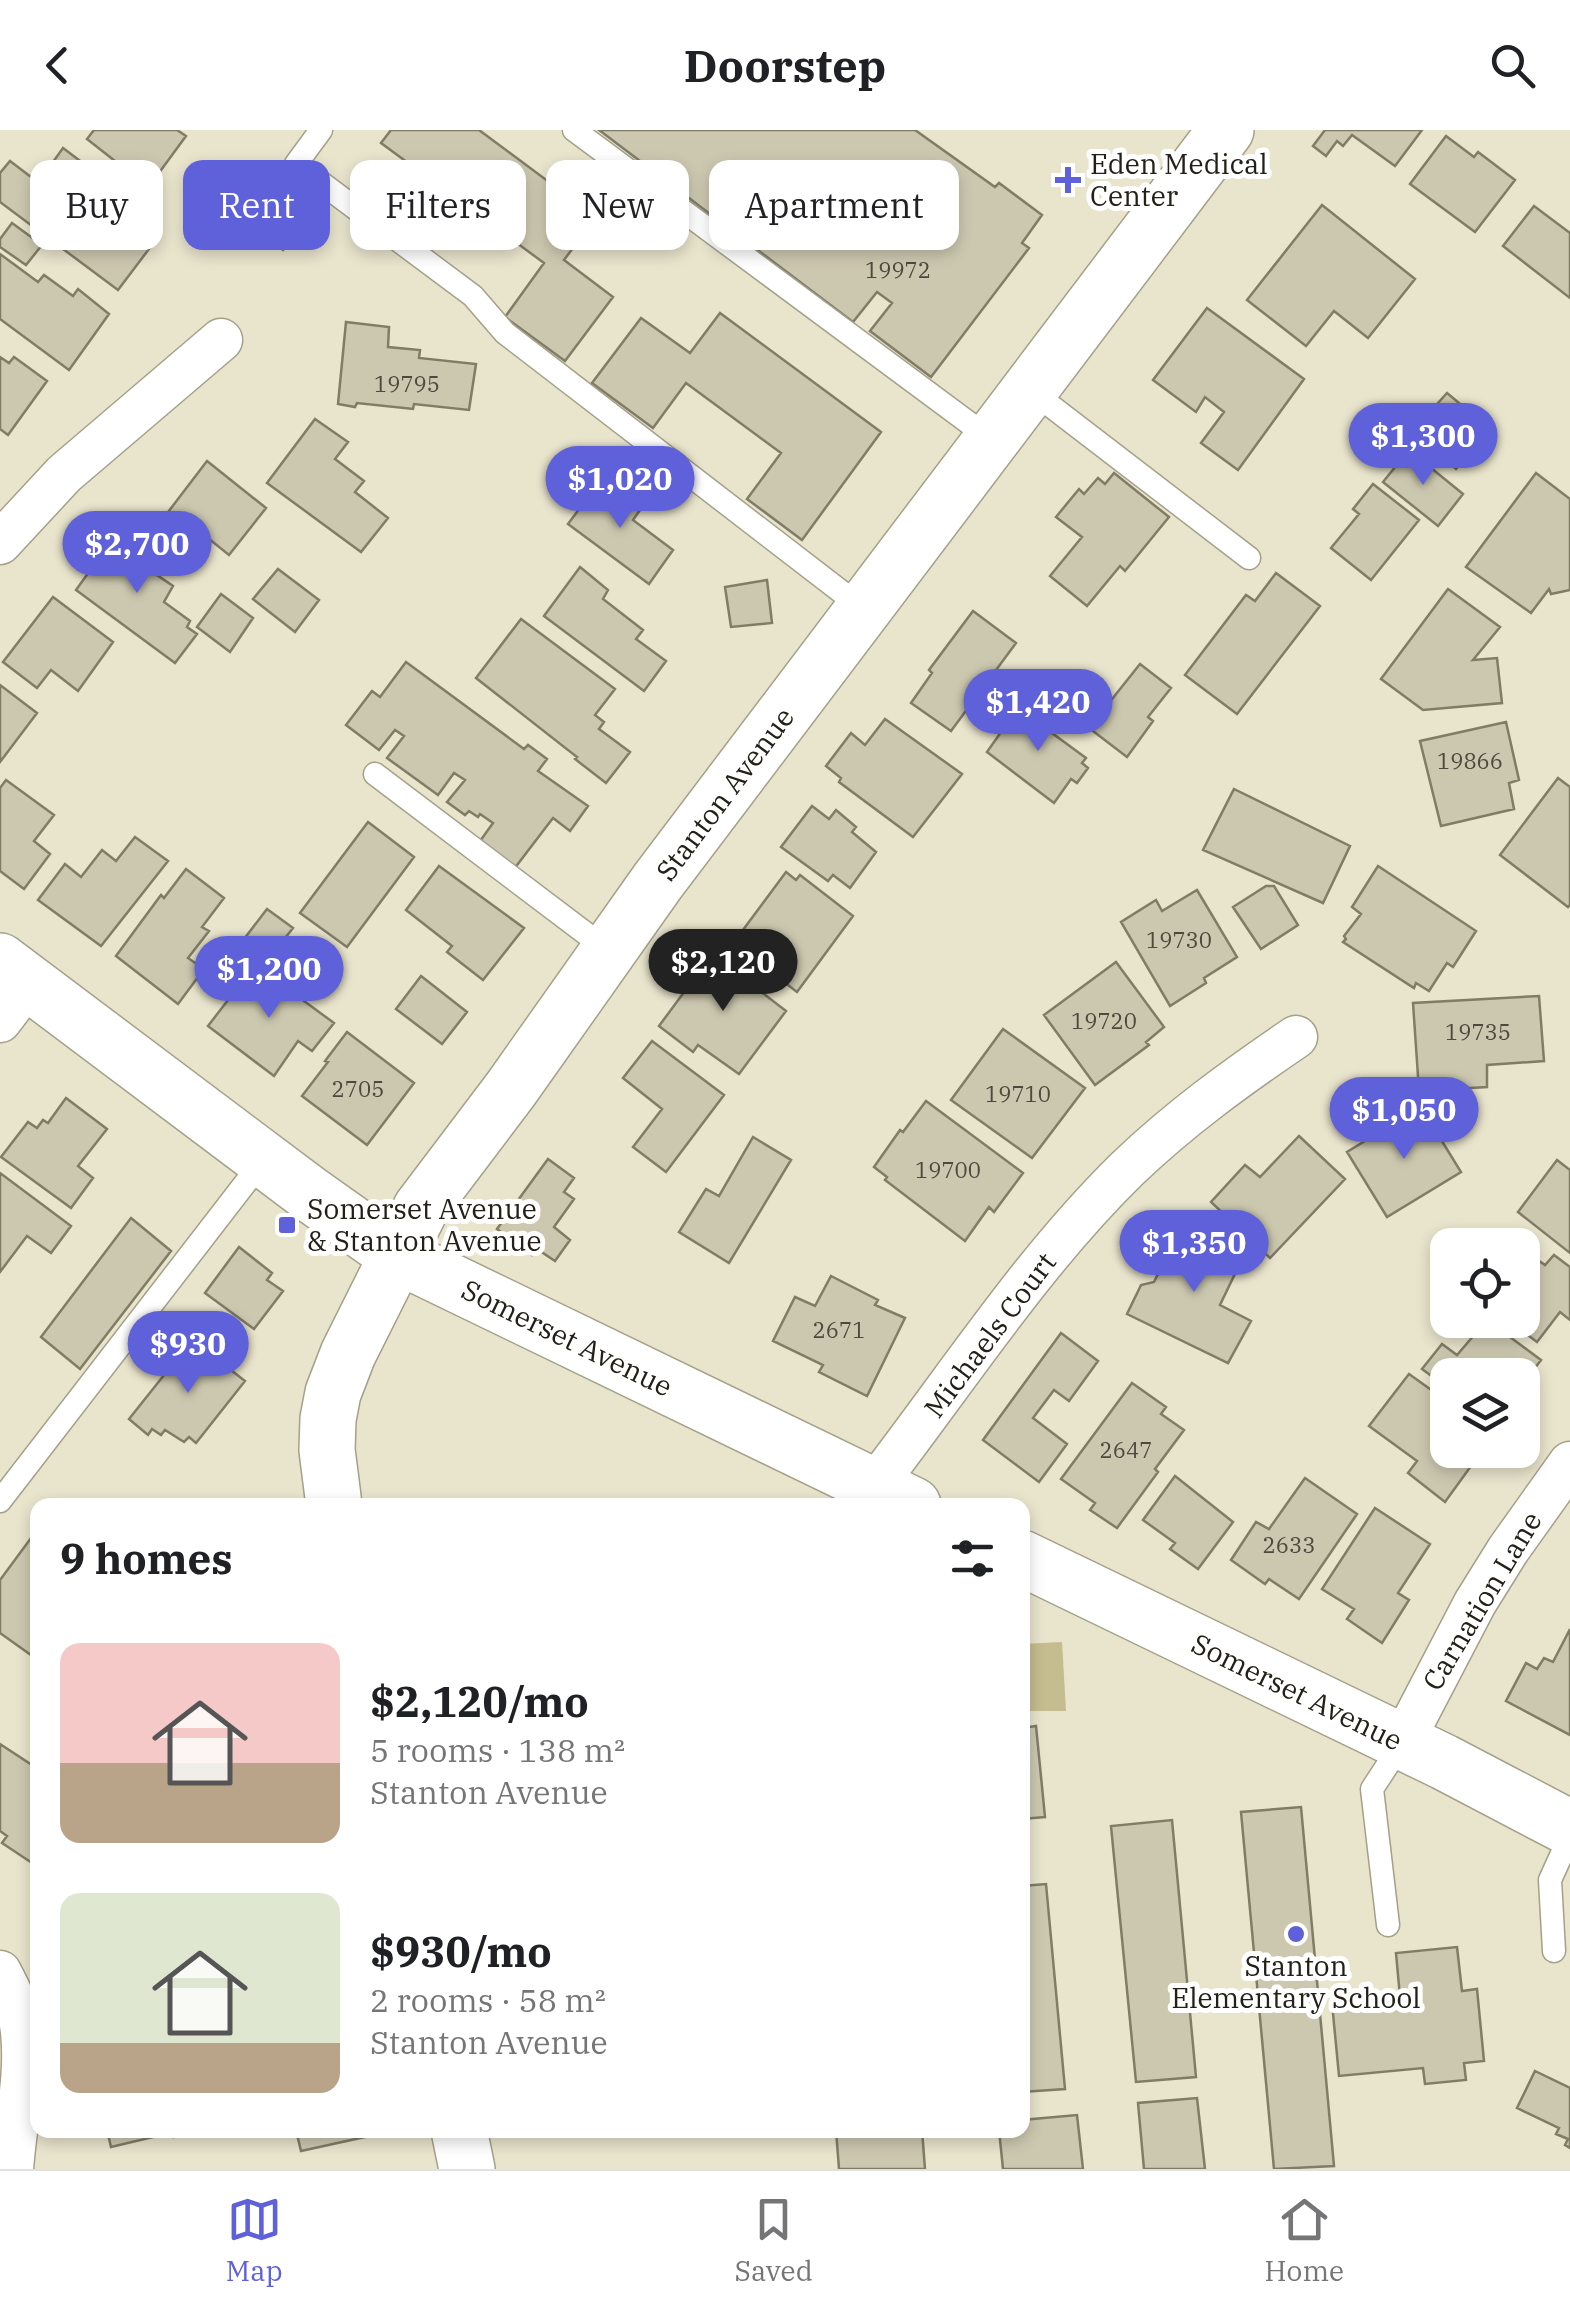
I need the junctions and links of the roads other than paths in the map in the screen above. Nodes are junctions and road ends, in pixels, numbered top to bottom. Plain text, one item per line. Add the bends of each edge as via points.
1 (320, 130) edge
2 (574, 130) edge
3 (1226, 130) edge
4 (221, 340) dead end
5 (1030, 390) junction
6 (992, 440) junction
7 (0, 542) edge
8 (1249, 558) dead end
9 (865, 610) junction
10 (374, 774) dead end
11 (609, 951) junction
12 (10, 988) edge
13 (1296, 1037) dead end
14 (264, 1159) junction
15 (396, 1255) junction
16 (1570, 1464) edge
17 (894, 1496) edge
18 (333, 1498) edge
19 (0, 1501) edge
20 (1030, 1562) edge
21 (1402, 1743) junction
22 (1570, 1832) edge
23 (1388, 1925) dead end
24 (1554, 1952) dead end
25 (0, 1972) edge
26 (461, 2138) edge
27 (12, 2169) edge
28 (467, 2169) edge

1 - 9 lane via 296,164
2 - 6 lane
3 - 5 street, Stanton Avenue
4 - 7 street via 64,474
5 - 6 street, Stanton Avenue
5 - 8 lane
6 - 9 street, Stanton Avenue
9 - 11 street, Stanton Avenue
10 - 11 lane
11 - 15 street, Stanton Avenue via 421,1208
12 - 14 street, Somerset Avenue
13 - 17 street, Michaels Court via 1126,1170 1040,1266
14 - 15 street, Somerset Avenue
14 - 19 lane
15 - 17 street, Somerset Avenue
15 - 18 street, Stanton Avenue via 333,1393 327,1450
16 - 21 street, Carnation Lane via 1475,1603
20 - 21 street, Somerset Avenue
21 - 22 street, Somerset Avenue
21 - 23 lane via 1372,1790
22 - 24 lane via 1550,1880
25 - 27 street via 22,2029
26 - 28 street

